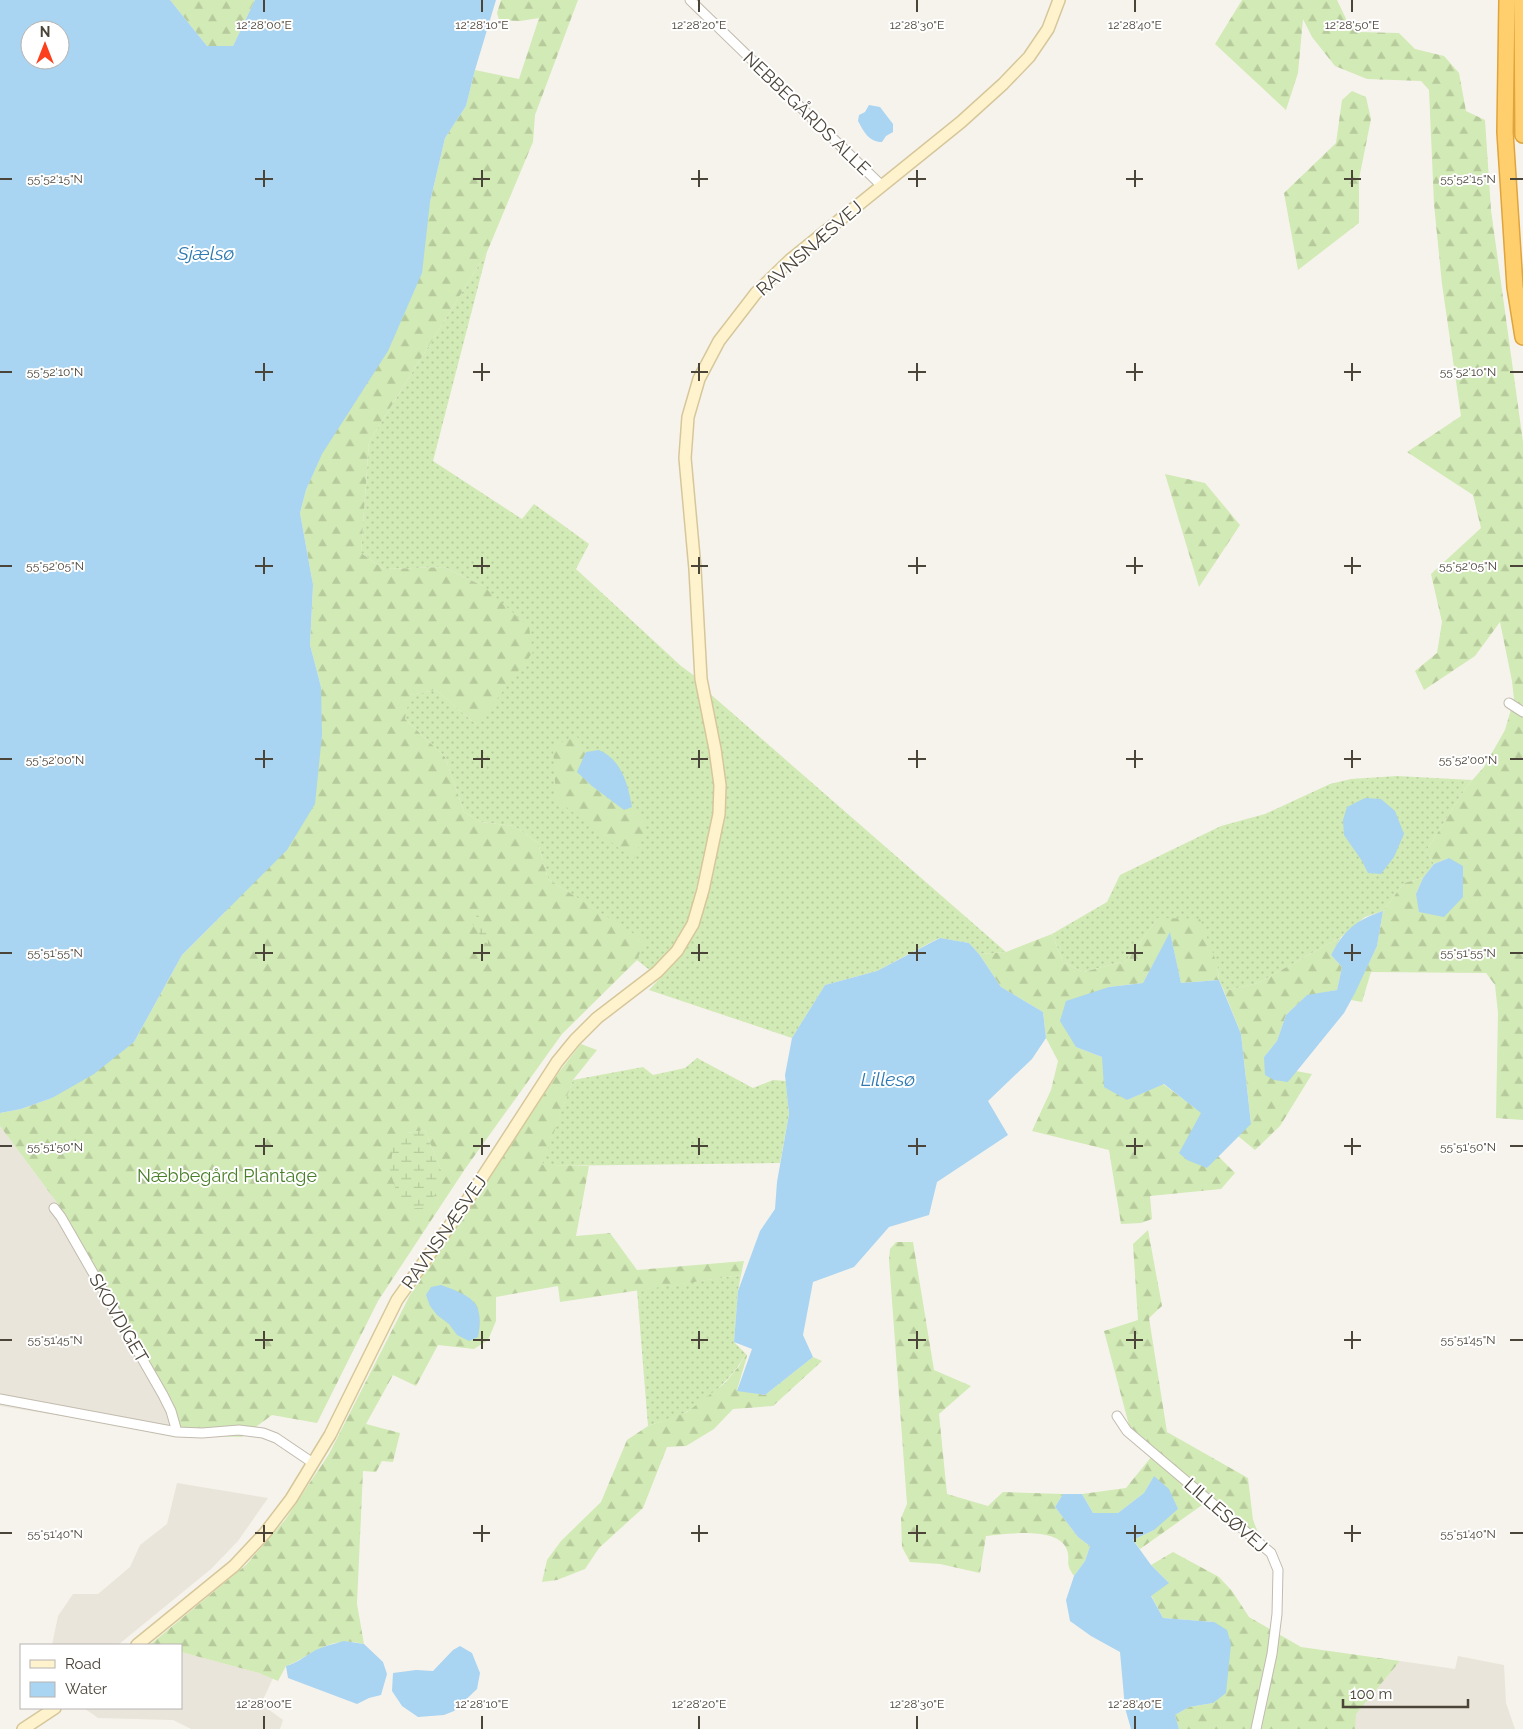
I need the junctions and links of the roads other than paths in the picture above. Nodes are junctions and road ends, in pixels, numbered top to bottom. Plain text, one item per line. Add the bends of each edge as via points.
1 (690, 0) edge
2 (1058, 0) edge
3 (1507, 0) edge
4 (1522, 0) edge
5 (1523, 135) edge
6 (881, 185) junction
7 (1523, 337) edge
8 (1509, 703) dead end
9 (1523, 712) edge
10 (54, 1208) dead end
11 (0, 1399) edge
12 (1117, 1416) dead end
13 (177, 1432) junction
14 (313, 1463) junction
15 (138, 1644) edge
16 (53, 1709) edge
17 (59, 1709) edge
18 (23, 1729) edge
19 (35, 1729) edge
20 (1256, 1729) edge

1 - 6 street, NEBBEGÅRDS ALLE
2 - 6 main road, RAVNSNÆSVEJ via 1048,29 1029,57 961,122
3 - 7 highway via 1505,132 1515,287
4 - 5 highway
6 - 14 main road, RAVNSNÆSVEJ via 790,260 756,293 719,341 699,379 688,417 685,458 701,679 720,785 719,814 693,924 677,951 657,972 597,1018 557,1062 463,1207 396,1300
8 - 9 street
10 - 13 street, SKOVDIGET via 163,1395
11 - 13 street
12 - 20 street, LILLESØVEJ via 1127,1431 1271,1553 1278,1570 1277,1614
13 - 14 street via 239,1430 263,1433
14 - 15 main road, RAVNSNÆSVEJ via 286,1506 234,1566
16 - 18 main road
17 - 19 main road

